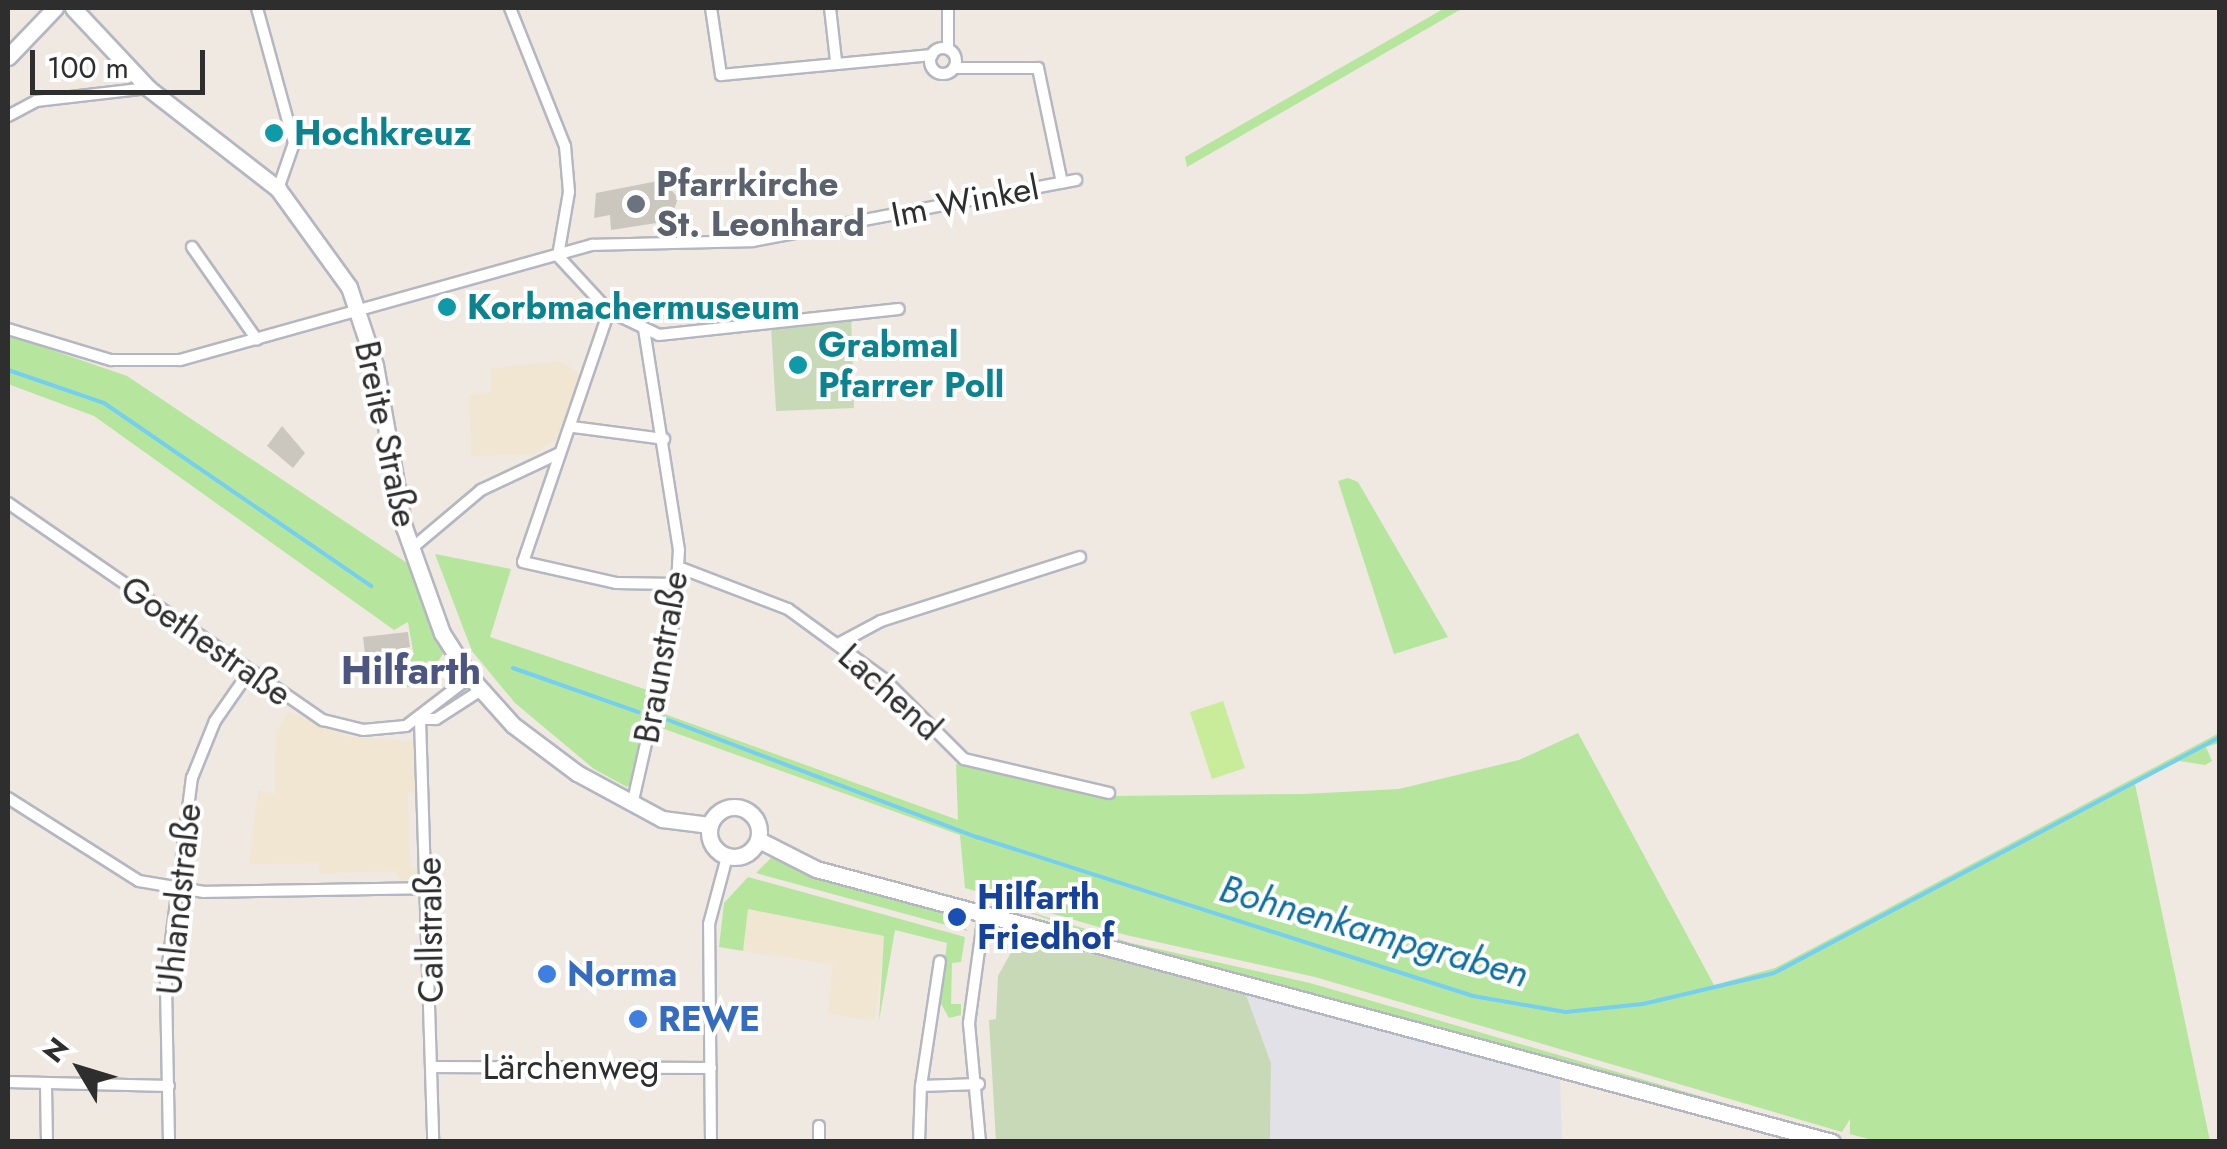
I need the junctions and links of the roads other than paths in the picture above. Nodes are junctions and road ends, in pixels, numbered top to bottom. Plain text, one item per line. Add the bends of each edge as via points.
1 (55, 8) edge
2 (73, 8) edge
3 (257, 8) edge
4 (510, 8) edge
5 (711, 8) edge
6 (830, 8) edge
7 (948, 8) edge
8 (948, 49) junction
9 (932, 54) junction
10 (8, 57) edge
11 (836, 61) junction
12 (954, 68) junction
13 (148, 88) junction
14 (8, 116) edge
15 (1076, 180) dead end
16 (1062, 183) junction
17 (278, 188) junction
18 (192, 247) dead end
19 (558, 256) junction
20 (357, 307) junction
21 (899, 309) dead end
22 (609, 312) junction
23 (8, 329) edge
24 (644, 330) junction
25 (257, 340) junction
26 (573, 427) junction
27 (664, 440) junction
28 (560, 453) junction
29 (8, 504) edge
30 (411, 549) junction
31 (1080, 557) dead end
32 (678, 567) junction
33 (676, 584) junction
34 (838, 644) junction
35 (249, 672) junction
36 (475, 684) junction
37 (420, 719) junction
38 (1109, 793) dead end
39 (8, 798) edge
40 (632, 805) junction
41 (710, 825) junction
42 (759, 840) junction
43 (727, 857) junction
44 (176, 887) junction
45 (430, 888) junction
46 (984, 912) junction
47 (940, 961) dead end
48 (431, 1067) junction
49 (711, 1068) junction
50 (8, 1082) edge
51 (979, 1084) junction
52 (46, 1086) junction
53 (169, 1086) junction
54 (921, 1086) junction
55 (819, 1126) dead end
56 (47, 1142) edge
57 (170, 1142) edge
58 (433, 1142) edge
59 (712, 1142) edge
60 (819, 1142) edge
61 (919, 1142) edge
62 (980, 1142) edge
63 (1832, 1142) edge

1 - 10 main road
2 - 13 main road, Breite Straße
3 - 17 street via 294,144
4 - 19 street via 565,146 569,192
5 - 11 street via 721,76
6 - 11 street
7 - 8 street
8 - 9 street
8 - 12 street
9 - 11 street
9 - 12 street via 935,71
12 - 16 street via 1038,68
13 - 14 street via 36,101
13 - 17 main road, Breite Straße
15 - 16 street, Im Winkel
16 - 19 street, Im Winkel via 753,241 592,245
17 - 20 main road, Breite Straße via 312,226
18 - 25 street
19 - 20 street, Im Winkel
19 - 22 street
20 - 25 street, Im Winkel
20 - 30 main road, Breite Straße
21 - 24 street via 682,336
22 - 24 street
22 - 26 street
23 - 25 street, Im Winkel via 130,362 180,360
24 - 27 street, Braunstraße
26 - 27 street
26 - 28 street
27 - 32 street, Braunstraße
28 - 30 street via 481,490
28 - 33 street via 524,562 616,582
29 - 35 street, Goethestraße
30 - 36 main road, Breite Straße via 442,632
31 - 34 street via 882,621
32 - 33 street, Braunstraße
32 - 34 street, Lachend via 757,592
33 - 40 street, Braunstraße
34 - 38 street, Lachend via 964,760
35 - 37 street, Goethestraße via 345,728 389,730
35 - 44 street, Uhlandstraße via 202,748
36 - 37 street, Goethestraße
36 - 37 street, Goethestraße via 436,720
36 - 40 main road, Breite Straße via 541,747
37 - 45 street, Callstraße
39 - 44 street via 102,864
40 - 41 main road, Breite Straße via 662,820
41 - 42 main road via 722,810 742,808 757,820
41 - 43 main road via 713,846
42 - 43 main road via 748,854
42 - 46 main road via 816,869
43 - 49 street via 709,924
44 - 45 street
44 - 53 street, Uhlandstraße via 166,980
45 - 48 street, Callstraße
46 - 51 street via 969,1022
46 - 63 main road
47 - 54 street
48 - 49 street, Lärchenweg
48 - 58 street, Callstraße
49 - 59 street
50 - 52 street
51 - 54 street
51 - 62 street
52 - 53 street
52 - 56 street
53 - 57 street, Uhlandstraße
54 - 61 street
55 - 60 street

